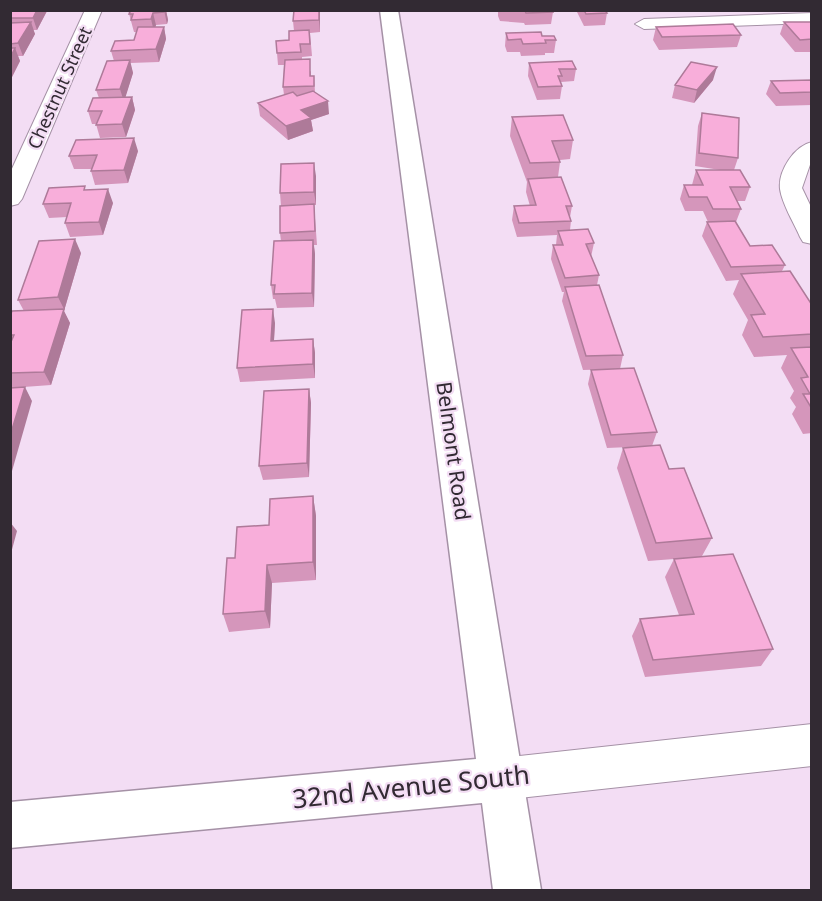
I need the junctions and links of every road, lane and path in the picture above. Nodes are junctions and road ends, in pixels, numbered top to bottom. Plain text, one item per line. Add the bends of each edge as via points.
1 (94, 10) edge
2 (389, 10) edge
3 (812, 18) edge
4 (644, 24) dead end
5 (812, 148) edge
6 (10, 199) edge
7 (812, 237) edge
8 (812, 745) edge
9 (501, 779) junction
10 (10, 825) edge
11 (518, 891) edge

1 - 6 street, Chestnut Street
2 - 9 street, Belmont Road
3 - 4 street
5 - 7 street via 800,157 791,188
8 - 9 street, 32nd Avenue South
9 - 10 street, 32nd Avenue South
9 - 11 street, Belmont Road

